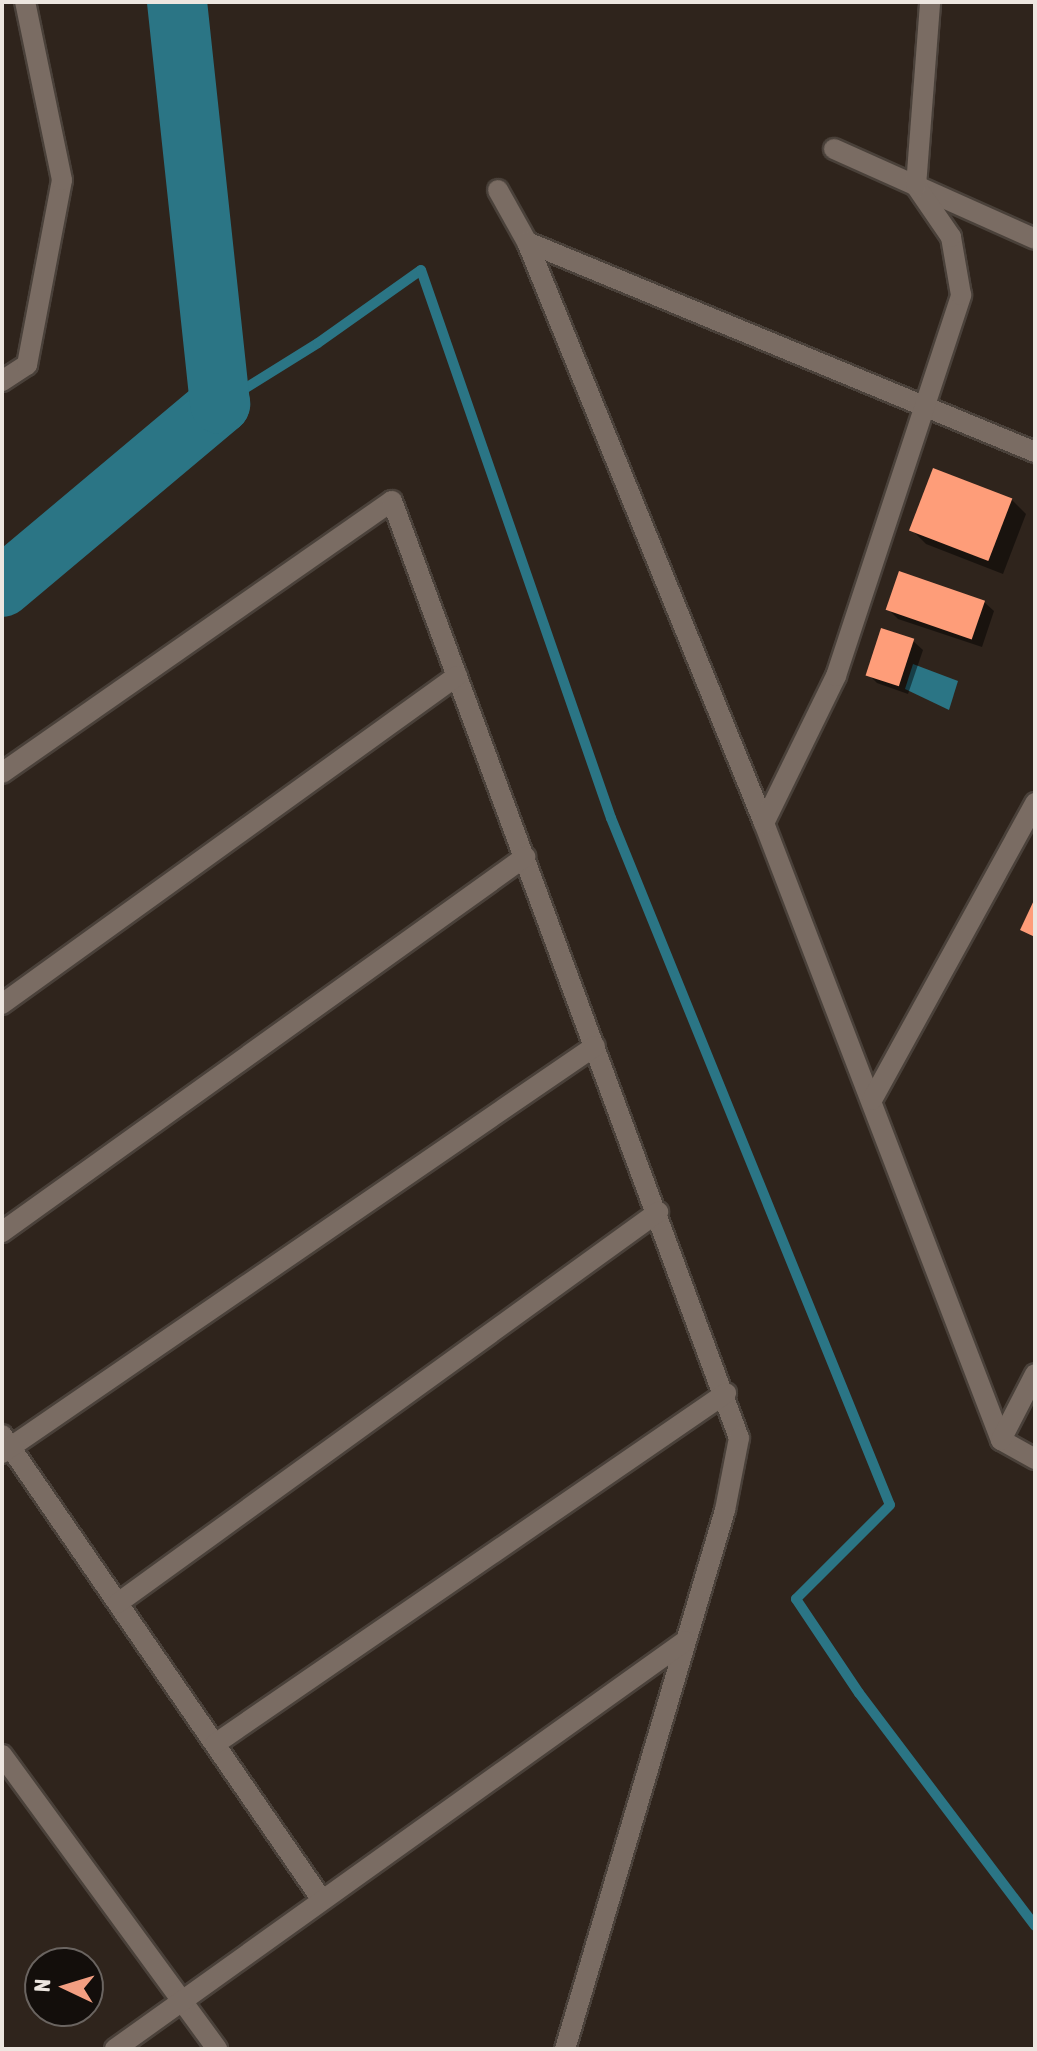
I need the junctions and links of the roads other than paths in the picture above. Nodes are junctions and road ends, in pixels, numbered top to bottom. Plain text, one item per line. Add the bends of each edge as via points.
1 (25, 2) edge
2 (930, 2) edge
3 (834, 149) dead end
4 (916, 186) junction
5 (498, 190) dead end
6 (1035, 239) edge
7 (527, 242) junction
8 (2, 381) edge
9 (924, 405) junction
10 (1035, 452) edge
11 (457, 676) junction
12 (2, 773) edge
13 (1035, 803) edge
14 (764, 823) junction
15 (525, 857) junction
16 (2, 1004) edge
17 (595, 1046) junction
18 (872, 1100) junction
19 (658, 1212) junction
20 (2, 1232) edge
21 (1035, 1374) edge
22 (726, 1393) junction
23 (1001, 1440) junction
24 (5, 1445) edge
25 (1035, 1459) edge
26 (118, 1603) junction
27 (685, 1641) junction
28 (215, 1744) junction
29 (2, 1755) edge
30 (322, 1900) junction
31 (180, 2002) junction
32 (115, 2049) edge
33 (217, 2049) edge
34 (565, 2049) edge

1 - 8 street via 62,180 27,365
2 - 4 street
3 - 4 street
4 - 6 street
4 - 9 street via 951,237 961,295
5 - 7 street
7 - 9 street
7 - 14 street
9 - 10 street
9 - 14 street via 836,676
11 - 12 street via 392,501
11 - 15 street
11 - 16 street
13 - 18 street
14 - 18 street
15 - 17 street
15 - 20 street
17 - 19 street
17 - 24 street
18 - 23 street
19 - 22 street
19 - 26 street
21 - 23 street
22 - 27 street via 739,1438 725,1510
22 - 28 street
23 - 25 street
24 - 26 street
26 - 28 street
27 - 30 street
27 - 34 street
28 - 30 street
29 - 31 street
30 - 31 street
31 - 32 street
31 - 33 street

